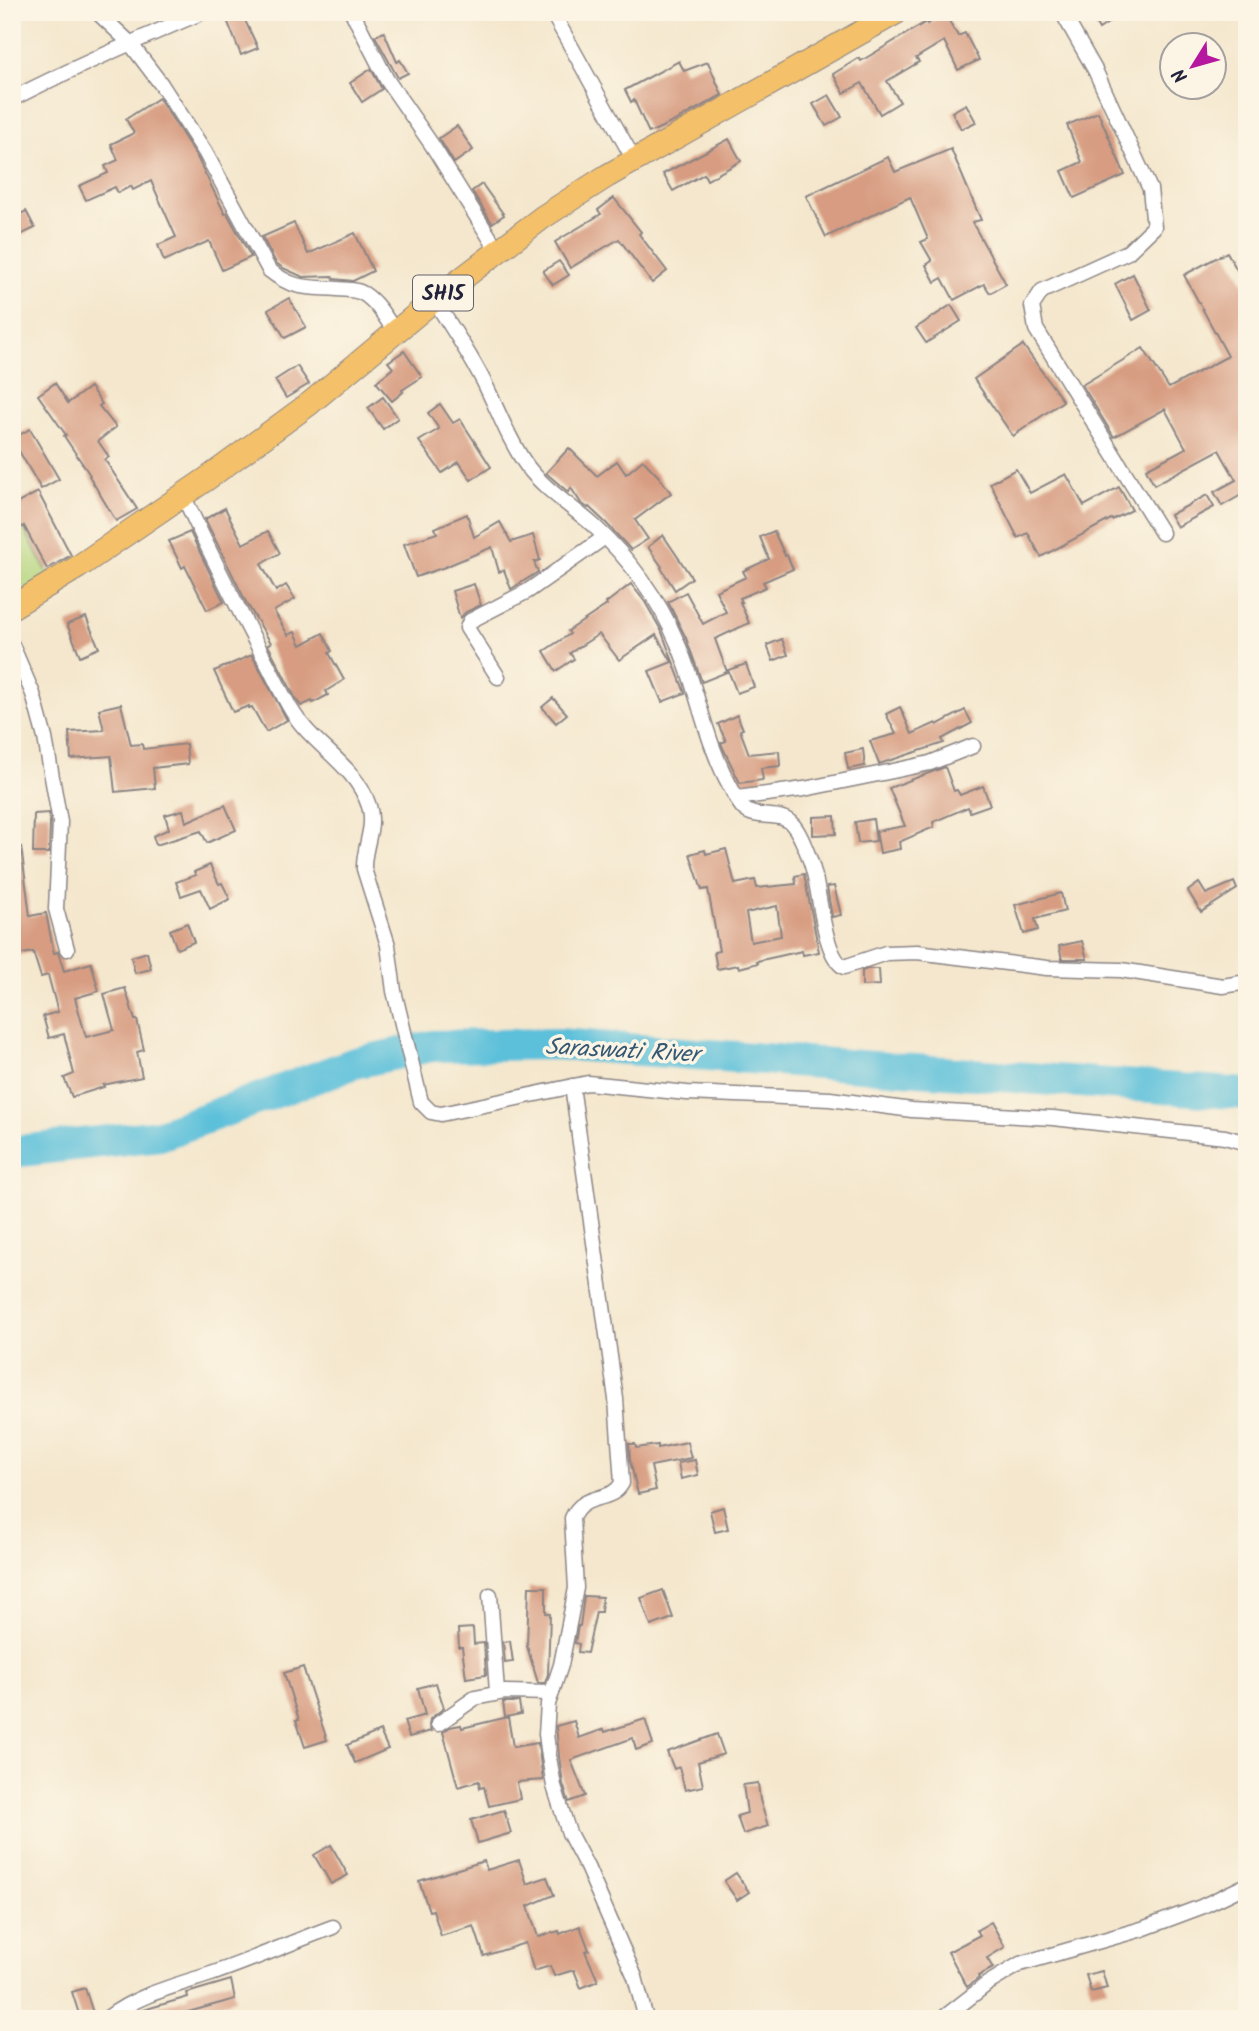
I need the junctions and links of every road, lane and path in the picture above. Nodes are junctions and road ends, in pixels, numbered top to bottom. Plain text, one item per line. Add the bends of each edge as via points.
1 (97, 12) edge
2 (203, 12) edge
3 (352, 12) edge
4 (552, 12) edge
5 (897, 12) edge
6 (1062, 12) edge
7 (130, 43) junction
8 (12, 99) edge
9 (635, 160) junction
10 (498, 251) junction
11 (434, 300) junction
12 (396, 333) junction
13 (183, 495) junction
14 (1163, 533) dead end
15 (605, 537) junction
16 (12, 607) edge
17 (12, 645) edge
18 (498, 677) dead end
19 (973, 746) dead end
20 (737, 798) junction
21 (67, 949) dead end
22 (1247, 982) edge
23 (572, 1086) junction
24 (1247, 1143) edge
25 (490, 1595) dead end
26 (497, 1692) junction
27 (552, 1693) junction
28 (438, 1724) dead end
29 (1247, 1885) edge
30 (333, 1927) dead end
31 (106, 2019) edge
32 (646, 2019) edge
33 (942, 2019) edge

1 - 7 street
2 - 7 street
3 - 10 street via 387,80
4 - 9 street
5 - 9 main road, SH15
6 - 14 street via 1150,189 1154,227 1128,252 1042,291 1032,306 1036,329
7 - 8 street
7 - 12 street via 205,152 270,270 301,288 354,290 366,295
9 - 10 main road, SH15
10 - 11 main road, SH15
11 - 12 main road, SH15
11 - 15 street via 484,381 529,469
12 - 13 main road, SH15 via 309,404
13 - 16 main road, SH15
13 - 23 street via 292,711 350,771 369,806 372,820 364,869 388,945 394,991 421,1101 430,1112 441,1114
15 - 18 street via 528,591 470,621 467,628
15 - 20 street via 656,602 678,642 720,767
17 - 21 street via 46,738 60,822 56,909
19 - 20 street via 893,771
20 - 22 street via 752,813 780,817 797,829 814,874 828,939 844,967 886,953 916,953 1047,968 1121,970 1223,986
23 - 24 street via 588,1083 830,1099 912,1110 1138,1126
23 - 27 street via 616,1399 622,1483 611,1494 583,1503 572,1518 576,1588
25 - 26 street
26 - 27 street
26 - 28 street via 475,1698
27 - 32 street via 546,1734 554,1786 569,1833 635,1977
29 - 33 street via 1142,1930 1020,1964
30 - 31 street via 140,1998

